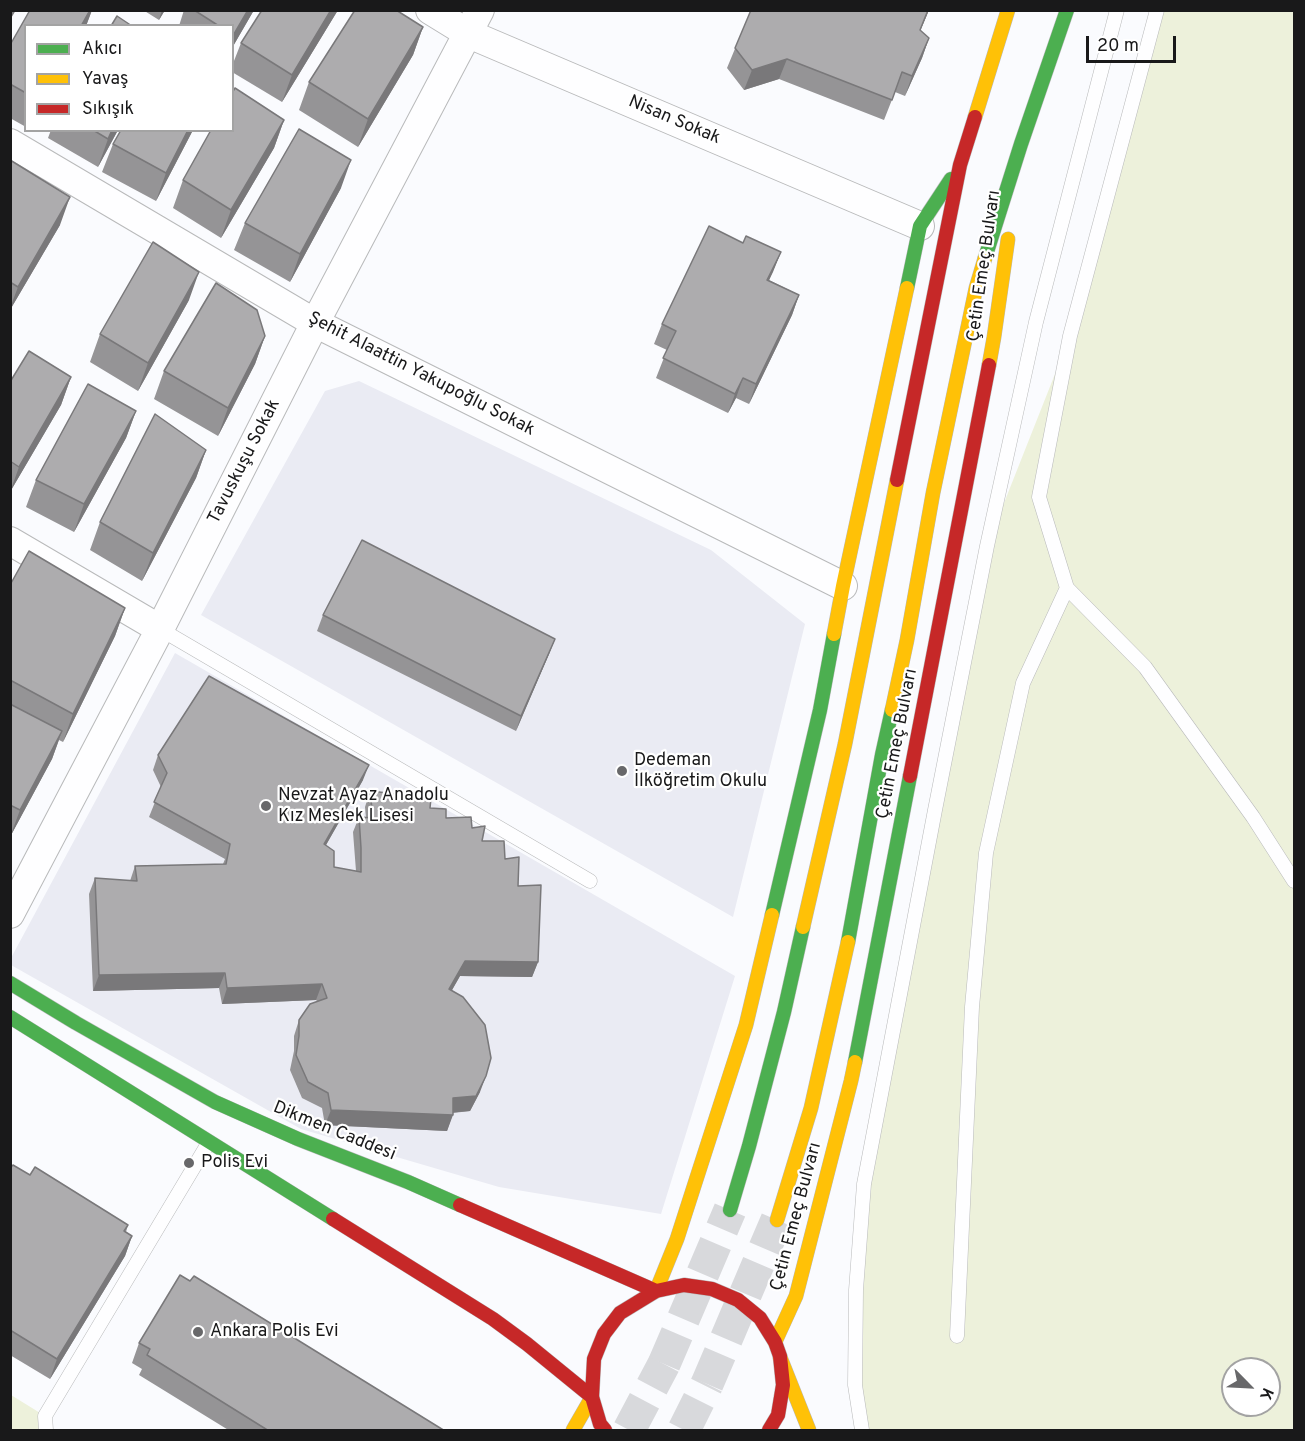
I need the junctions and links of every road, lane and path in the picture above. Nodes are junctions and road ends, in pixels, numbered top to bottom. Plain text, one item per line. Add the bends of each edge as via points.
1 (430, 10) edge
2 (1008, 10) edge
3 (1067, 10) edge
4 (1117, 10) edge
5 (1157, 10) edge
6 (475, 22) edge
7 (10, 143) edge
8 (1021, 144) junction
9 (960, 165) junction
10 (920, 226) junction
11 (315, 323) junction
12 (10, 541) edge
13 (843, 586) junction
14 (1067, 588) junction
15 (160, 629) junction
16 (590, 880) dead end
17 (1294, 881) edge
18 (10, 914) edge
19 (10, 983) edge
20 (10, 1017) edge
21 (209, 1142) junction
22 (730, 1210) tunnel mouth
23 (777, 1220) tunnel mouth
24 (656, 1290) junction
25 (957, 1336) dead end
26 (775, 1342) junction
27 (780, 1356) junction
28 (592, 1397) junction
29 (46, 1431) edge
30 (573, 1431) edge
31 (604, 1431) edge
32 (769, 1431) edge
33 (809, 1431) edge
34 (861, 1431) edge

1 - 6 street, Nisan Sokak
2 - 9 main road
3 - 8 main road, Çetin Emeç Bulvarı
4 - 34 lane via 1036,322 987,546 864,1184 856,1290 855,1384
5 - 14 lane via 1070,336 1040,497
6 - 10 street, Nisan Sokak
6 - 11 street, Tavuskuşu Sokak
7 - 11 street, Şehit Alaattin Yakupoğlu Sokak
8 - 23 main road, Çetin Emeç Bulvarı via 976,288 849,936 811,1108
8 - 26 main road, Çetin Emeç Bulvarı via 994,337 851,1081 796,1296
9 - 10 main road
9 - 22 main road via 845,744 784,1012
10 - 13 main road
11 - 13 street, Şehit Alaattin Yakupoğlu Sokak
11 - 15 street, Tavuskuşu Sokak
12 - 15 street
13 - 24 main road via 819,710 746,1025 677,1239
14 - 17 lane via 1146,667
14 - 25 lane via 1023,683 986,853 972,1007
15 - 16 lane
15 - 18 street, Tavuskuşu Sokak
19 - 24 main road, Dikmen Caddesi via 215,1102
20 - 21 main road
21 - 28 main road via 493,1319
21 - 29 lane via 45,1416
24 - 26 main road via 684,1286 712,1289 738,1300 760,1318
24 - 28 main road via 620,1313 604,1334 594,1359
26 - 27 main road
27 - 32 main road via 783,1385 778,1415
27 - 33 main road
28 - 30 main road
28 - 31 main road

